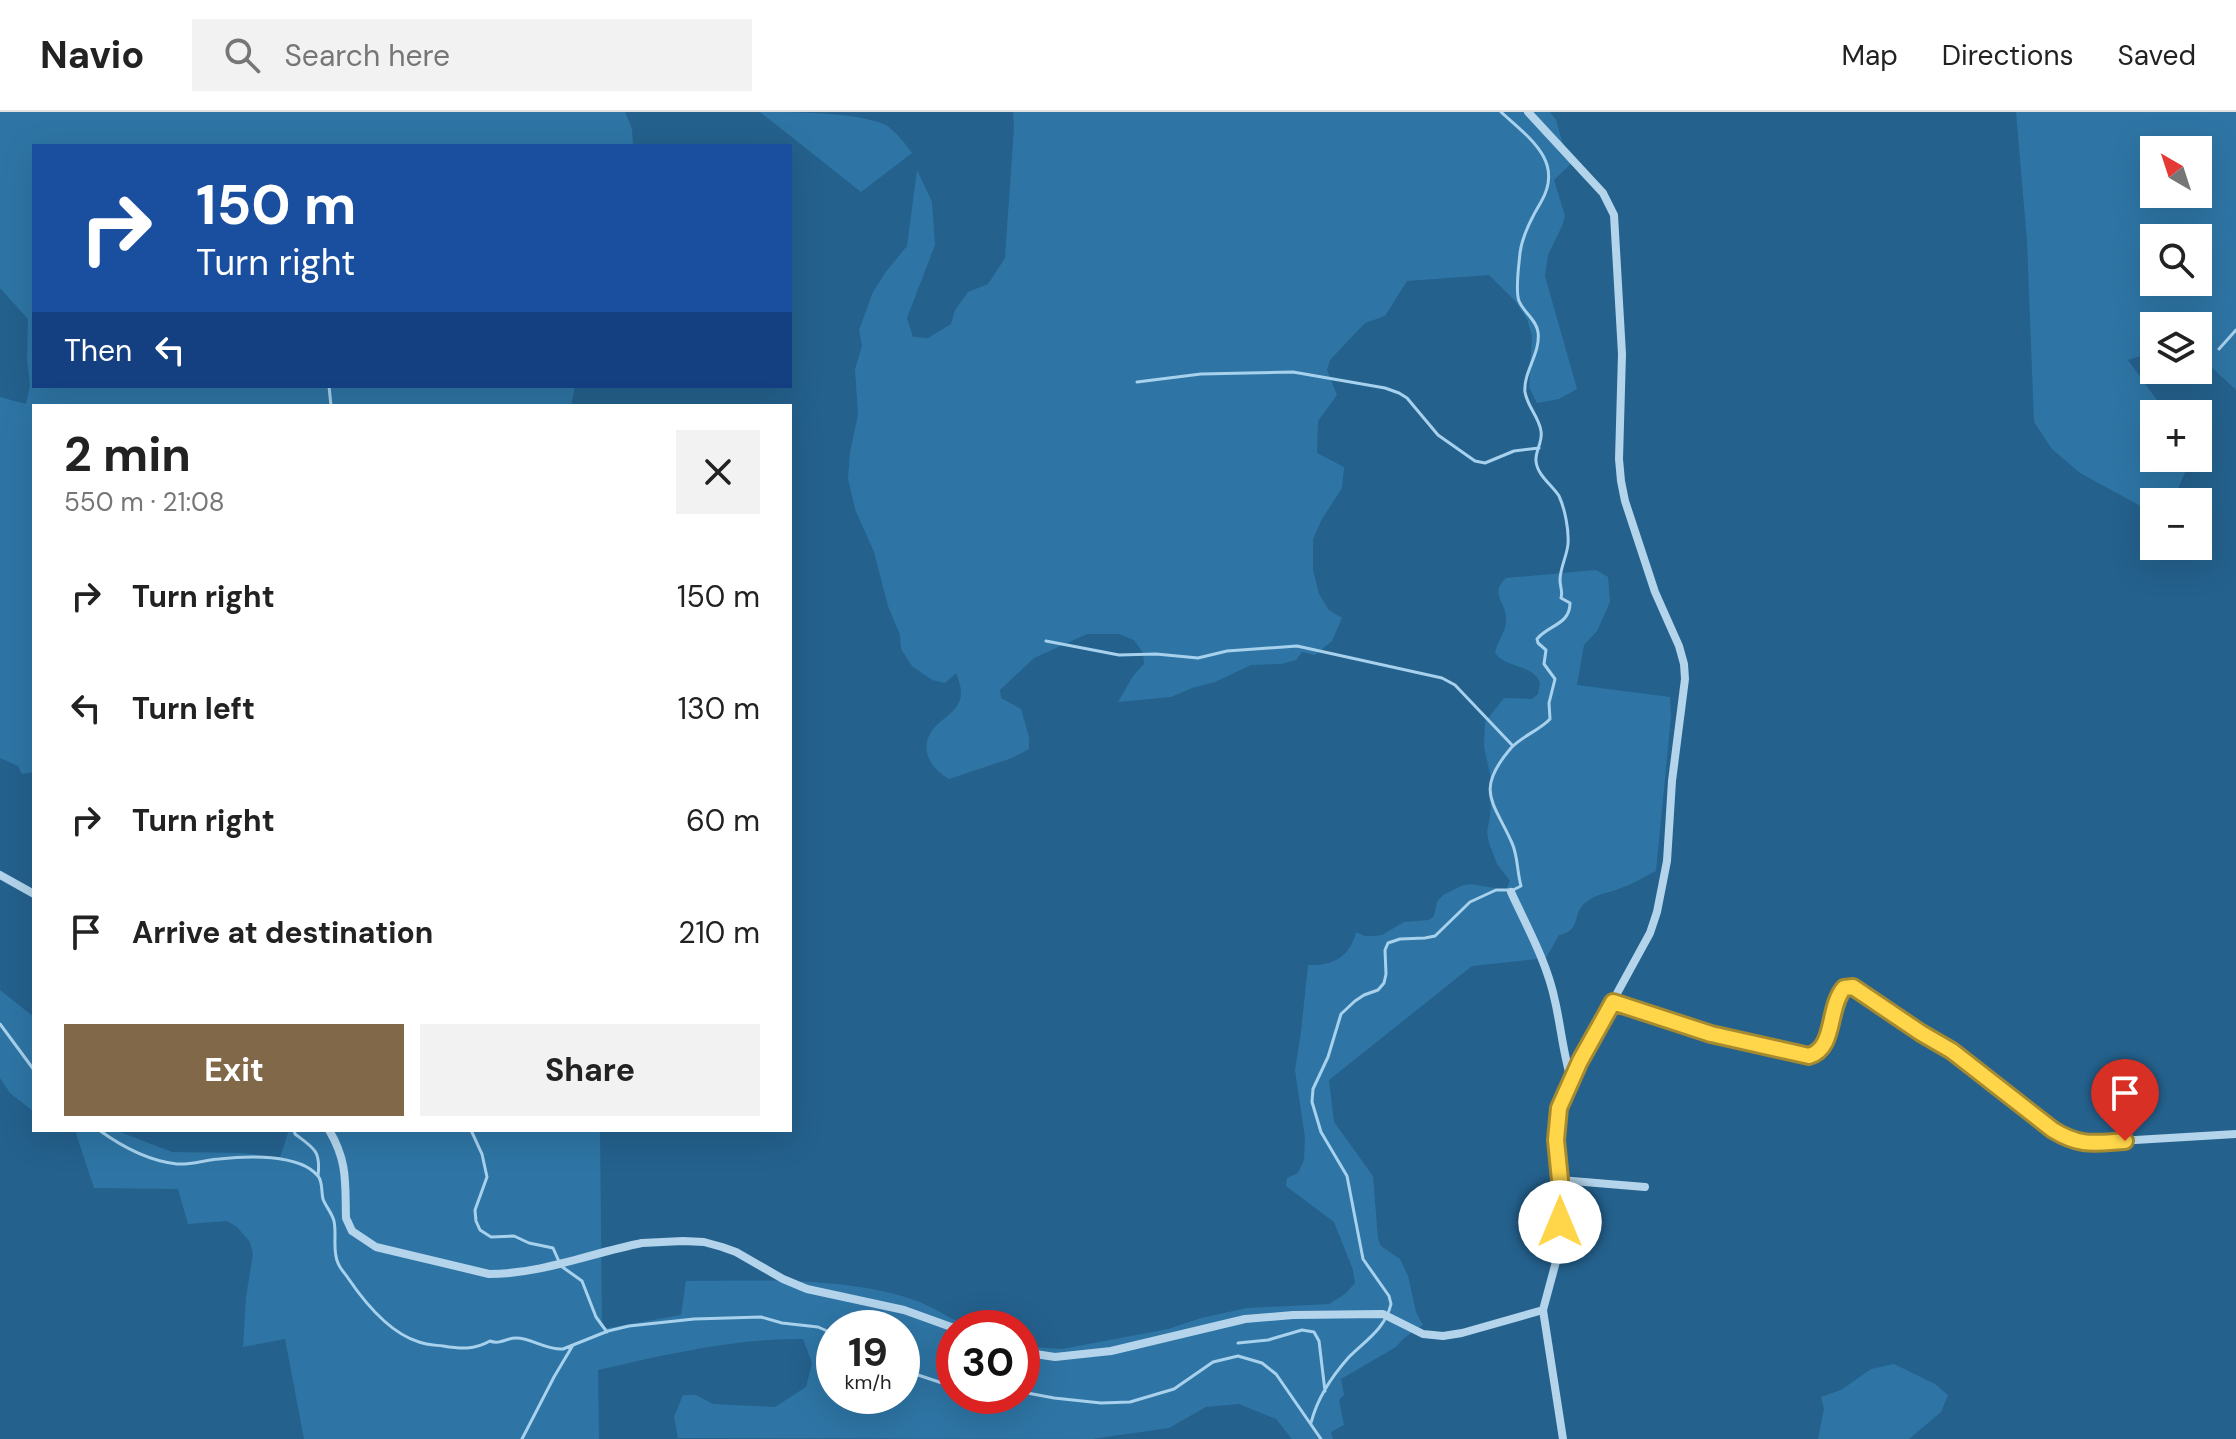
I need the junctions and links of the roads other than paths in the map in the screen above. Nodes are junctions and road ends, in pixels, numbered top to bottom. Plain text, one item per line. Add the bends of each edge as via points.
1 (1528, 112) edge
2 (0, 875) edge
3 (1511, 892) dead end
4 (32, 893) edge
5 (1613, 1002) junction
6 (1571, 1080) junction
7 (330, 1132) edge
8 (2236, 1134) edge
9 (1560, 1180) junction
10 (1645, 1187) dead end
11 (1543, 1310) junction
12 (936, 1322) edge
13 (1040, 1355) edge
14 (1563, 1439) edge

1 - 5 street via 1603,193 1614,215 1622,354 1621,481 1684,664 1667,861 1657,912
2 - 4 street
3 - 6 street via 1542,958
5 - 6 street
5 - 8 street via 1711,1034 1809,1056 1824,1048 1836,999 1844,988 1853,987 1952,1051 2075,1142
6 - 9 street via 1556,1123
7 - 12 street via 347,1179 348,1224 376,1247 505,1274 642,1243 704,1242 736,1252 807,1289
9 - 10 street
9 - 11 street via 1560,1240
11 - 13 street via 1443,1336 1423,1334 1383,1314 1245,1319 1111,1351
11 - 14 street

